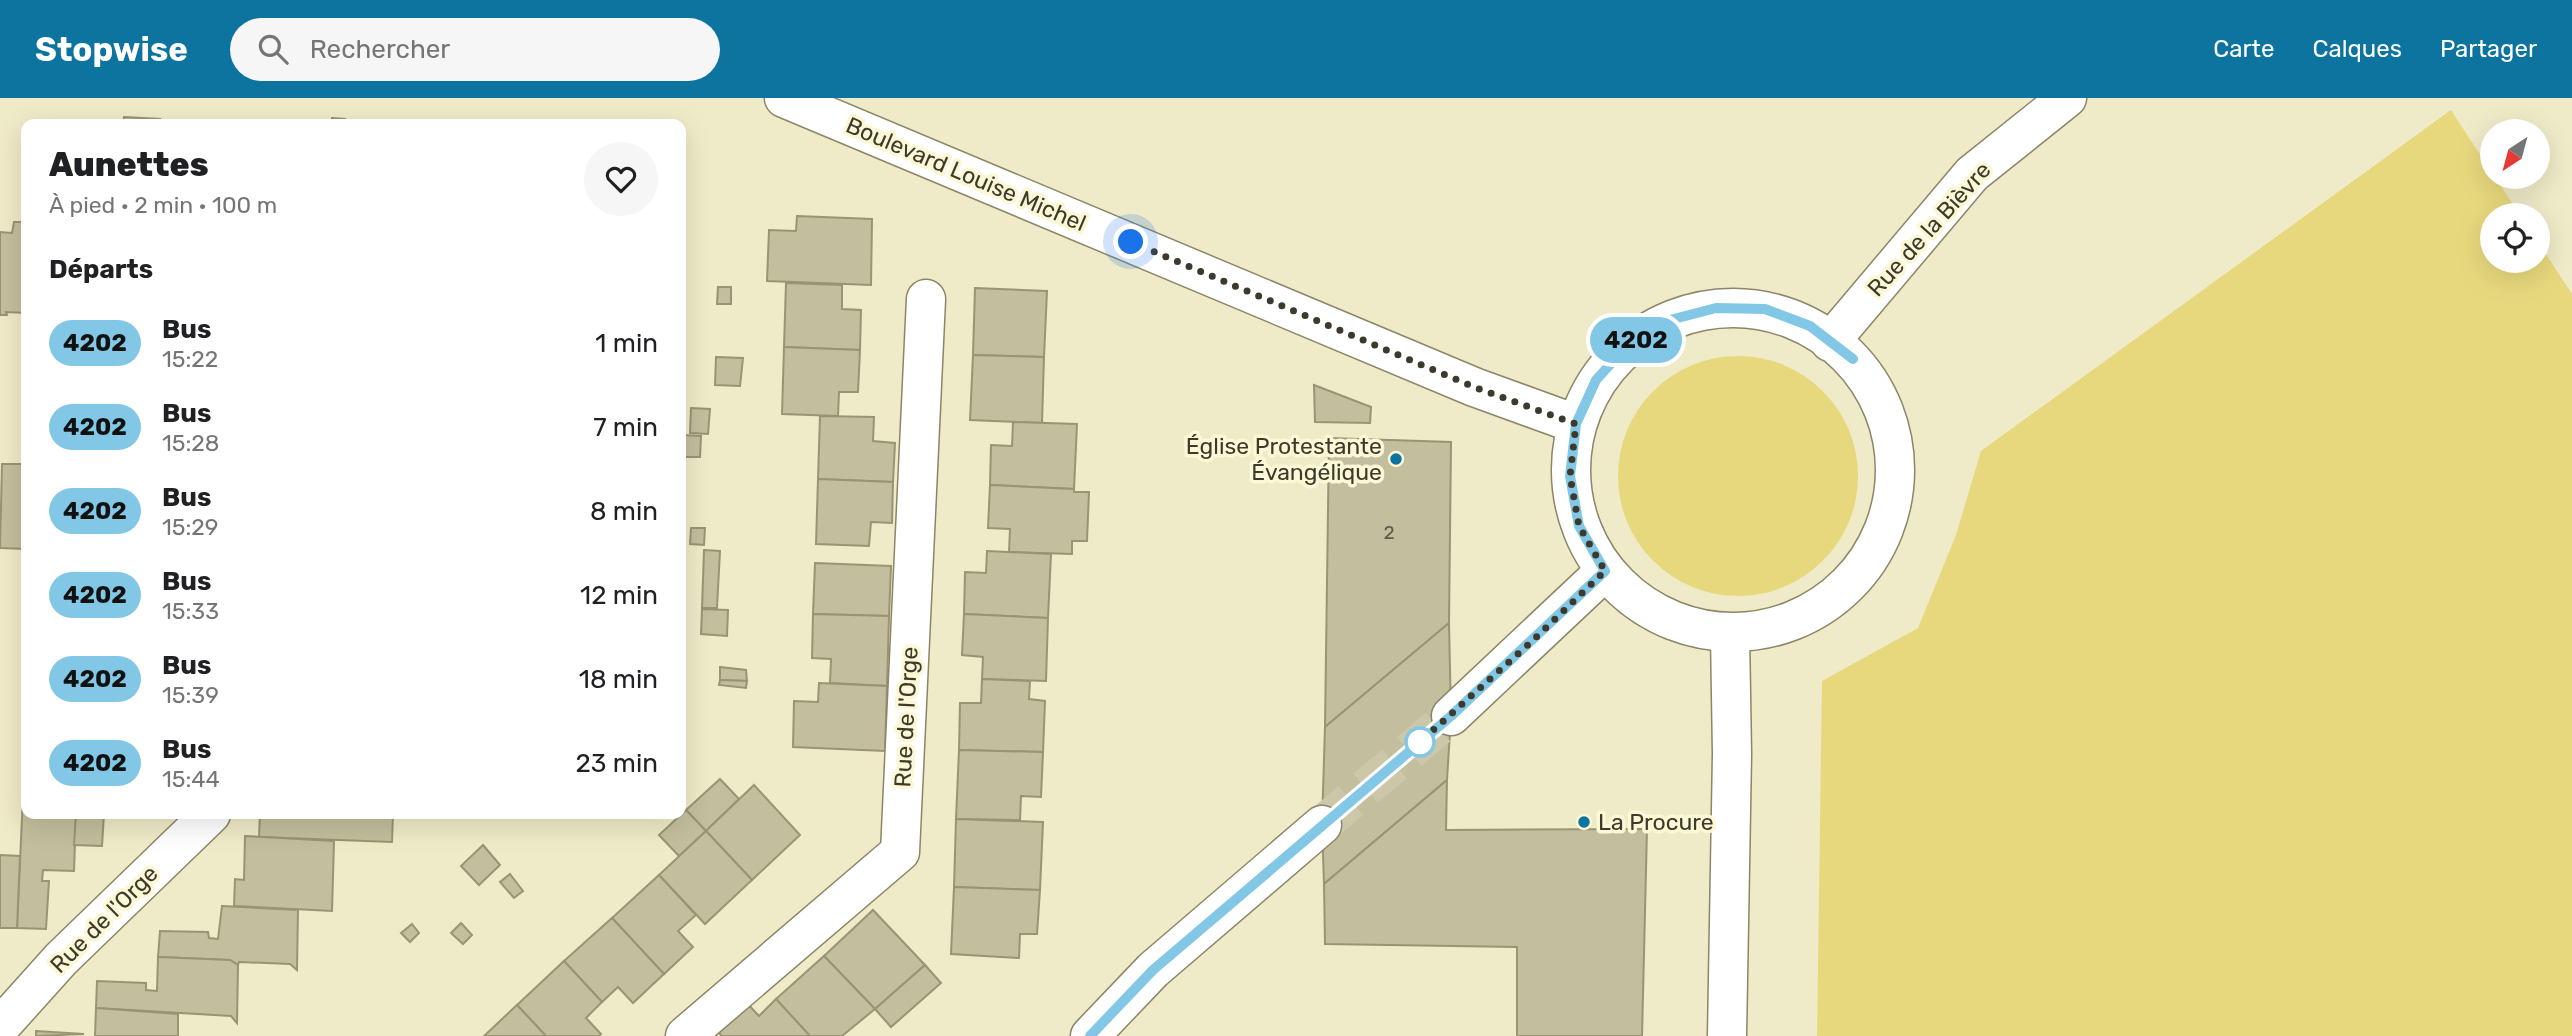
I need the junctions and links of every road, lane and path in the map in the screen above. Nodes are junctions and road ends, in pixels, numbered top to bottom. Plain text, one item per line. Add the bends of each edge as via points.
1 (784, 98) edge
2 (2067, 98) edge
3 (926, 299) dead end
4 (1830, 342) junction
5 (1576, 424) junction
6 (1605, 571) junction
7 (1730, 634) junction
8 (1451, 716) tunnel mouth
9 (206, 819) edge
10 (1322, 825) tunnel mouth
11 (0, 1027) edge
12 (685, 1036) edge
13 (1090, 1036) edge
14 (1727, 1036) edge

1 - 5 street, Boulevard Louise Michel via 1474,387
2 - 4 street, Rue de la Bièvre via 1972,174
3 - 12 street, Rue de l'Orge via 900,852
4 - 5 street via 1810,326 1765,309 1716,308 1670,320 1628,345 1596,380
4 - 7 street via 1853,359 1883,405 1896,458 1892,512 1869,562 1832,601 1784,626
5 - 6 street via 1570,476 1579,526
6 - 7 street via 1650,610 1682,626
6 - 8 street
7 - 14 street
9 - 11 street, Rue de l'Orge via 61,959
10 - 13 street via 1153,970

